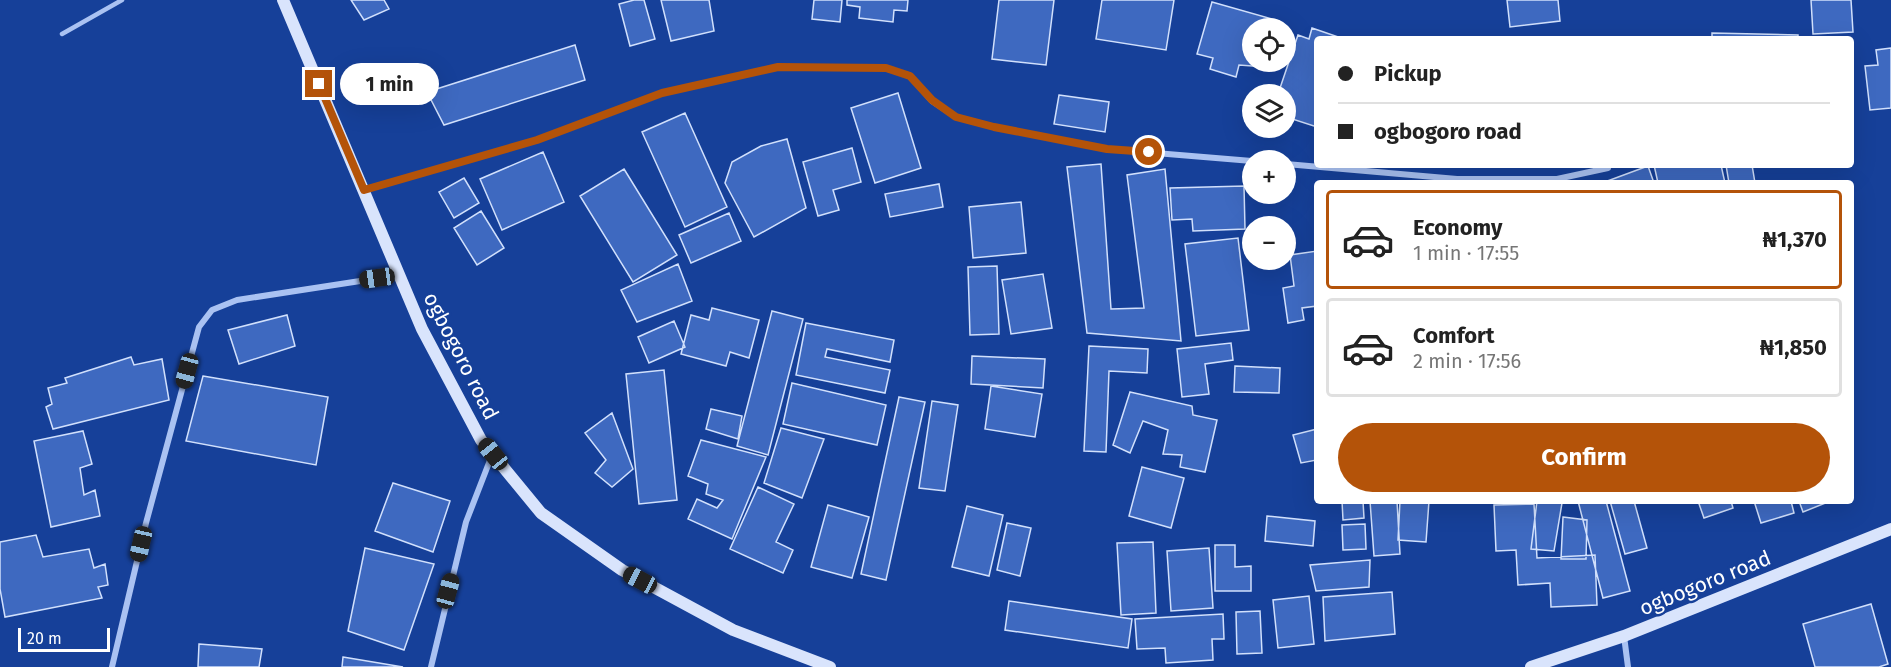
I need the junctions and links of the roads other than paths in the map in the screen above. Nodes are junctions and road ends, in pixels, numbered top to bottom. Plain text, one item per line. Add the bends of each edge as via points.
1 (122, 0) edge
2 (283, 0) edge
3 (62, 34) dead end
4 (1242, 160) edge
5 (1296, 165) edge
6 (1314, 166) edge
7 (1332, 168) edge
8 (1608, 168) dead end
9 (364, 190) junction
10 (400, 275) junction
11 (493, 454) junction
12 (1891, 529) edge
13 (1624, 636) junction
14 (112, 667) edge
15 (431, 667) edge
16 (830, 667) edge
17 (1531, 667) edge
18 (1628, 667) edge

1 - 3 lane
2 - 9 street, ogbogoro road
4 - 9 street via 1107,149 994,127 956,117 932,100 910,76 886,68 778,67 662,93 537,140
5 - 6 street
7 - 8 street via 1457,179 1557,179
9 - 10 street, ogbogoro road
10 - 11 street, ogbogoro road via 422,329 481,440
10 - 14 street via 237,300 212,310 199,327
11 - 15 street via 466,522
11 - 16 street, ogbogoro road via 541,513 622,570 733,630
12 - 13 street, ogbogoro road
13 - 17 street, ogbogoro road
13 - 18 street

